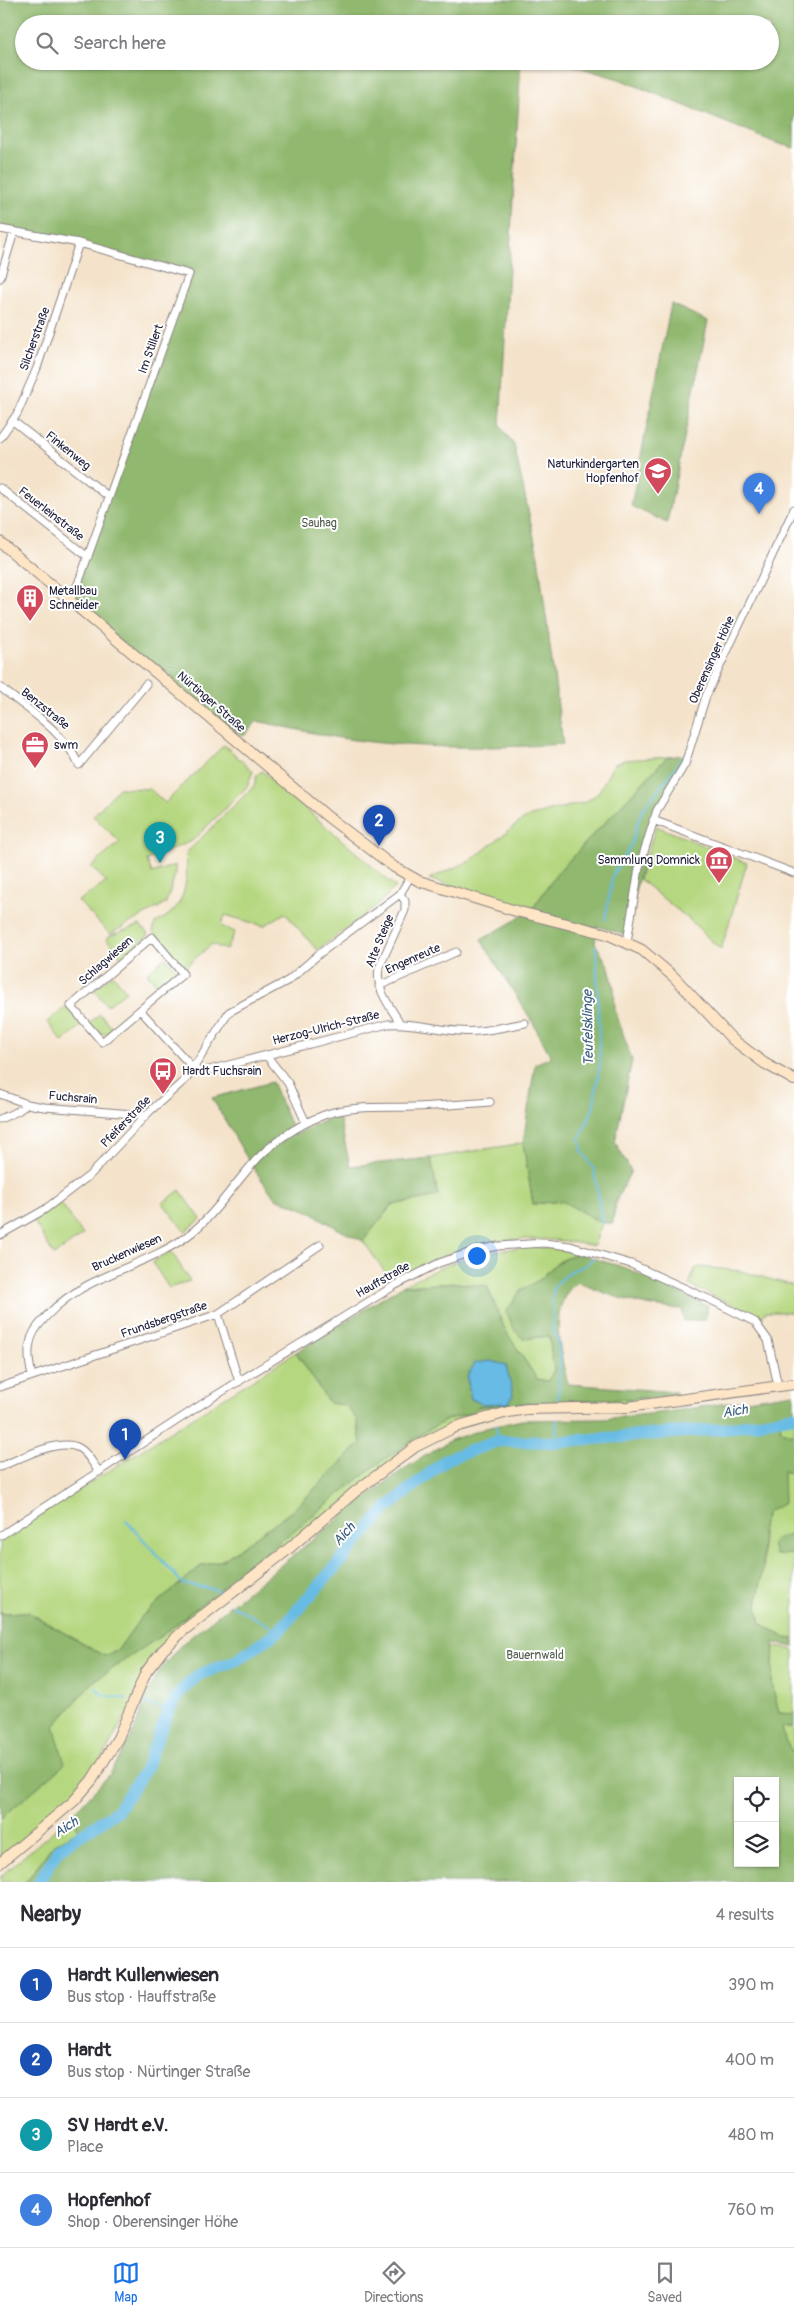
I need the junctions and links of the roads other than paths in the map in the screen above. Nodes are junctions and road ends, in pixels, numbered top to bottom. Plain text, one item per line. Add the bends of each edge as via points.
1 (0, 229) edge
2 (14, 232) junction
3 (79, 243) junction
4 (0, 278) edge
5 (13, 421) junction
6 (0, 438) edge
7 (0, 488) edge
8 (109, 498) junction
9 (794, 509) edge
10 (0, 542) edge
11 (88, 557) junction
12 (70, 600) junction
13 (146, 684) dead end
14 (0, 687) edge
15 (653, 820) junction
16 (794, 873) edge
17 (410, 876) junction
18 (400, 894) junction
19 (627, 942) junction
20 (456, 952) dead end
21 (379, 986) junction
22 (140, 1010) junction
23 (400, 1023) junction
24 (525, 1023) dead end
25 (266, 1055) junction
26 (194, 1069) junction
27 (794, 1080) edge
28 (0, 1094) edge
29 (490, 1102) dead end
30 (27, 1104) junction
31 (146, 1115) junction
32 (0, 1119) edge
33 (306, 1123) junction
34 (0, 1235) edge
35 (320, 1245) dead end
36 (218, 1314) junction
37 (32, 1376) junction
38 (240, 1382) junction
39 (794, 1384) edge
40 (778, 1386) junction
41 (0, 1387) edge
42 (0, 1467) edge
43 (98, 1472) junction
44 (0, 1536) edge
45 (0, 1862) edge

1 - 2 street, Im Stillert
2 - 3 street, Im Stillert
2 - 4 street
3 - 5 street, Silcherstraße via 37,368
3 - 8 street, Im Stillert via 189,274
5 - 6 street, Silcherstraße
5 - 8 street, Finkenweg
7 - 11 street, Feuerleinstraße
8 - 11 street, Im Stillert
9 - 15 street, Oberensinger Höhe via 706,696 685,764 662,799
10 - 12 main road, Nürtinger Straße
11 - 12 street, Im Stillert
12 - 17 main road, Nürtinger Straße via 374,854
13 - 14 street, Benzstraße via 79,765 58,732
15 - 16 street
15 - 19 street, Oberensinger Höhe via 639,868
17 - 18 street, Pfeiferstraße
17 - 19 main road, Nürtinger Straße via 492,904
18 - 21 street, Alte Steige via 405,901 405,910 379,968
18 - 26 street, Pfeiferstraße via 288,980 229,1012
19 - 27 main road, Nürtinger Straße via 658,962 732,1039
20 - 21 street, Engenreute
21 - 23 street, Alte Steige
22 - 22 street, Schlagwiesen via 183,974 152,937 71,1006 102,1042
22 - 26 street
23 - 24 street, Herzog-Ulrich-Straße via 461,1031
23 - 25 street, Herzog-Ulrich-Straße
25 - 26 street, Herzog-Ulrich-Straße via 201,1072
25 - 33 street via 288,1083
26 - 31 street, Pfeiferstraße
28 - 30 street, Fuchsrain
29 - 33 street, Bruckenwiesen via 352,1108
30 - 31 street, Fuchsrain
30 - 32 street
31 - 34 street, Pfeiferstraße via 77,1186 44,1210
33 - 37 street, Bruckenwiesen via 251,1165 211,1215 187,1236 156,1255 96,1279 55,1307 37,1327 30,1342
35 - 36 street, Frundsbergstraße
36 - 37 street, Frundsbergstraße
36 - 38 street
37 - 41 street, Frundsbergstraße
38 - 40 street, Hauffstraße via 394,1286 439,1263 477,1250 544,1243 570,1246 631,1264 755,1322 768,1340
38 - 43 street, Hauffstraße
39 - 40 main road
40 - 45 main road via 628,1407 508,1412 455,1427 414,1447 163,1650 146,1672 118,1738 92,1780 74,1801
42 - 43 street via 63,1444 78,1447 86,1453
43 - 44 street, Hauffstraße

